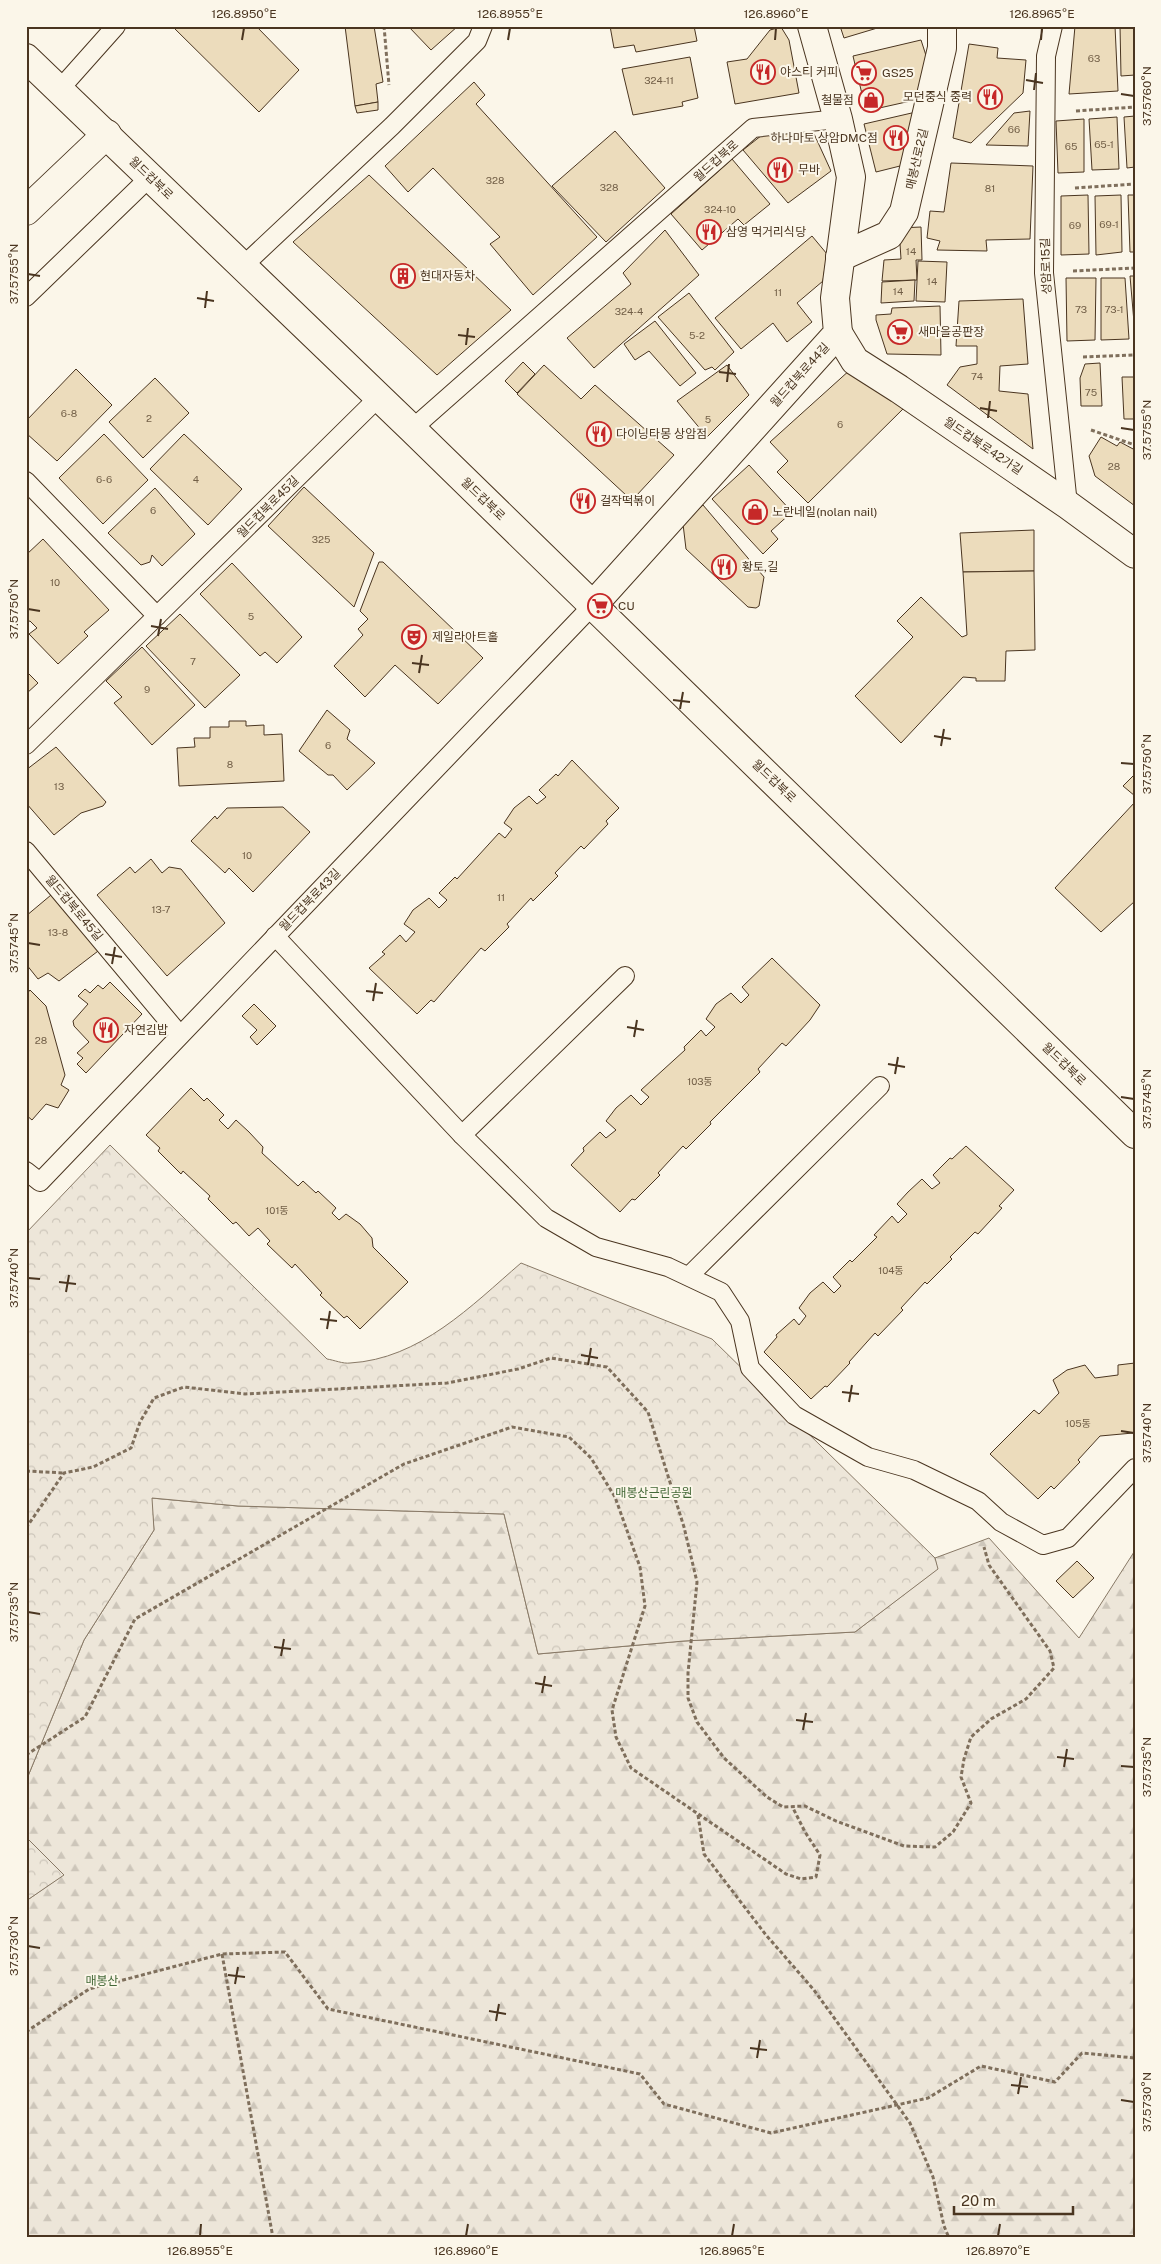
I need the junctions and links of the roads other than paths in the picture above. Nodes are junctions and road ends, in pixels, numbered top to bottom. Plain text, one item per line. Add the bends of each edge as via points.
1 (116, 26) edge
2 (484, 26) edge
3 (812, 26) edge
4 (942, 26) edge
5 (1053, 26) edge
6 (26, 58) edge
7 (59, 90) junction
8 (838, 119) junction
9 (106, 134) junction
10 (150, 177) junction
11 (26, 210) edge
12 (840, 257) junction
13 (244, 266) junction
14 (26, 297) edge
15 (838, 334) junction
16 (379, 397) junction
17 (412, 430) junction
18 (26, 482) edge
19 (1068, 505) junction
20 (1135, 554) edge
21 (593, 606) junction
22 (158, 616) junction
23 (26, 746) edge
24 (26, 851) edge
25 (275, 936) junction
26 (625, 976) dead end
27 (180, 1035) junction
28 (880, 1086) dead end
29 (1135, 1134) edge
30 (462, 1136) junction
31 (26, 1171) edge
32 (689, 1276) junction
33 (1135, 1468) edge

1 - 7 lane
2 - 13 lane via 477,41
3 - 8 main road, 월드컵북로44길
4 - 12 main road, 매봉산로2길 via 942,48 904,212 889,235
5 - 19 lane, 성암로15길 via 1046,56 1044,273
6 - 7 main road, 월드컵북로
7 - 9 main road, 월드컵북로
8 - 12 main road, 월드컵북로44길 via 851,177
8 - 17 lane, 월드컵북로 via 753,128
9 - 10 main road, 월드컵북로
9 - 11 main road
10 - 13 main road, 월드컵북로
10 - 14 lane
12 - 15 main road, 월드컵북로44길 via 834,298
13 - 16 main road, 월드컵북로
15 - 19 main road, 월드컵북로42가길 via 855,361
15 - 21 main road, 월드컵북로44길
16 - 17 main road, 월드컵북로
16 - 22 lane, 월드컵북로45길
17 - 21 main road, 월드컵북로
18 - 22 lane
19 - 20 main road, 월드컵북로42가길
21 - 25 lane, 월드컵북로43길
21 - 29 main road, 월드컵북로
22 - 23 lane, 월드컵북로45길
24 - 27 lane, 월드컵북로45길
25 - 27 lane, 월드컵북로43길
25 - 30 lane
26 - 30 lane
27 - 31 lane, 월드컵북로43길 via 40,1182
28 - 32 lane
30 - 32 lane via 546,1218 596,1246
32 - 33 lane via 722,1292 740,1321 750,1368 794,1415 868,1457 914,1470 978,1501 1001,1522 1043,1545 1068,1538

